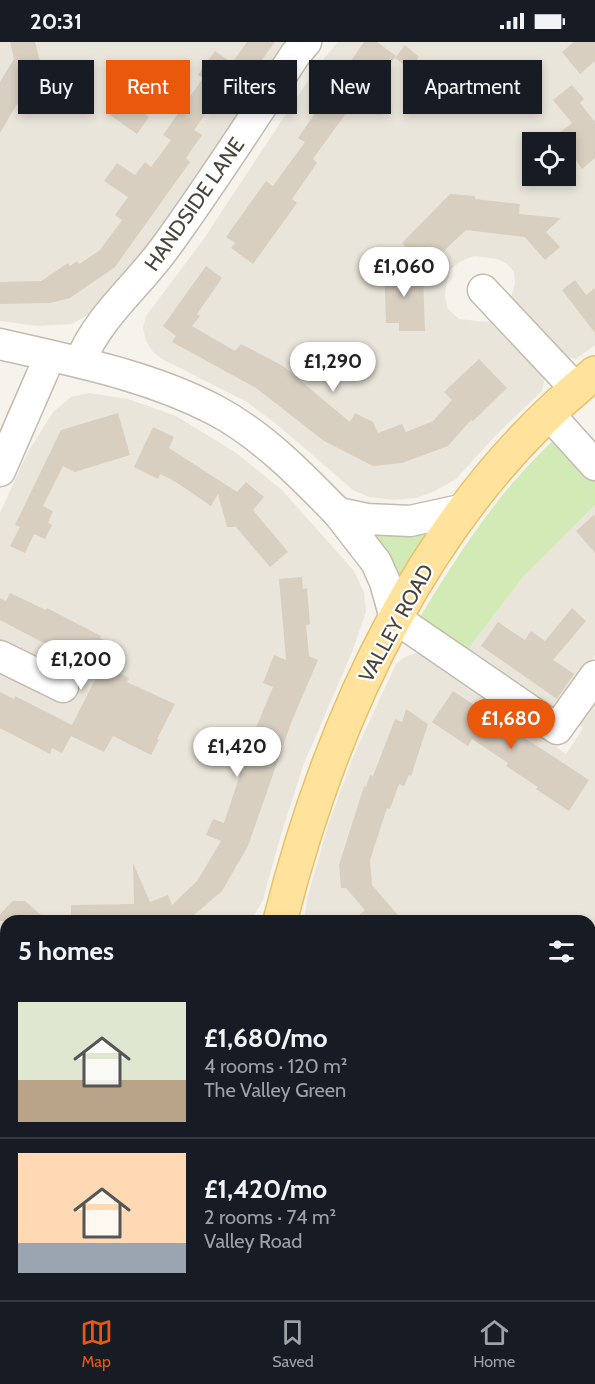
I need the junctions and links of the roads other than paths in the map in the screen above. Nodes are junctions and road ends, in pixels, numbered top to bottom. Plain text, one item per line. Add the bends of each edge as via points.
1 (306, 42) edge
2 (483, 290) dead end
3 (0, 344) edge
4 (50, 356) junction
5 (80, 362) junction
6 (586, 381) edge
7 (548, 413) junction
8 (595, 465) edge
9 (0, 471) edge
10 (465, 509) junction
11 (338, 513) junction
12 (395, 618) junction
13 (0, 656) edge
14 (595, 676) edge
15 (63, 687) dead end
16 (281, 915) edge

1 - 5 street, HANDSIDE LANE via 166,247 98,328
2 - 6 street
3 - 4 street
4 - 5 street
4 - 9 street
5 - 11 street via 174,391 216,411 291,466
6 - 7 main road, VALLEY ROAD
7 - 8 street
7 - 10 main road, VALLEY ROAD via 503,460
10 - 11 street via 400,521
10 - 12 main road, VALLEY ROAD
11 - 12 street via 376,562
12 - 14 street via 557,729
12 - 16 main road, VALLEY ROAD via 320,783
13 - 15 street

